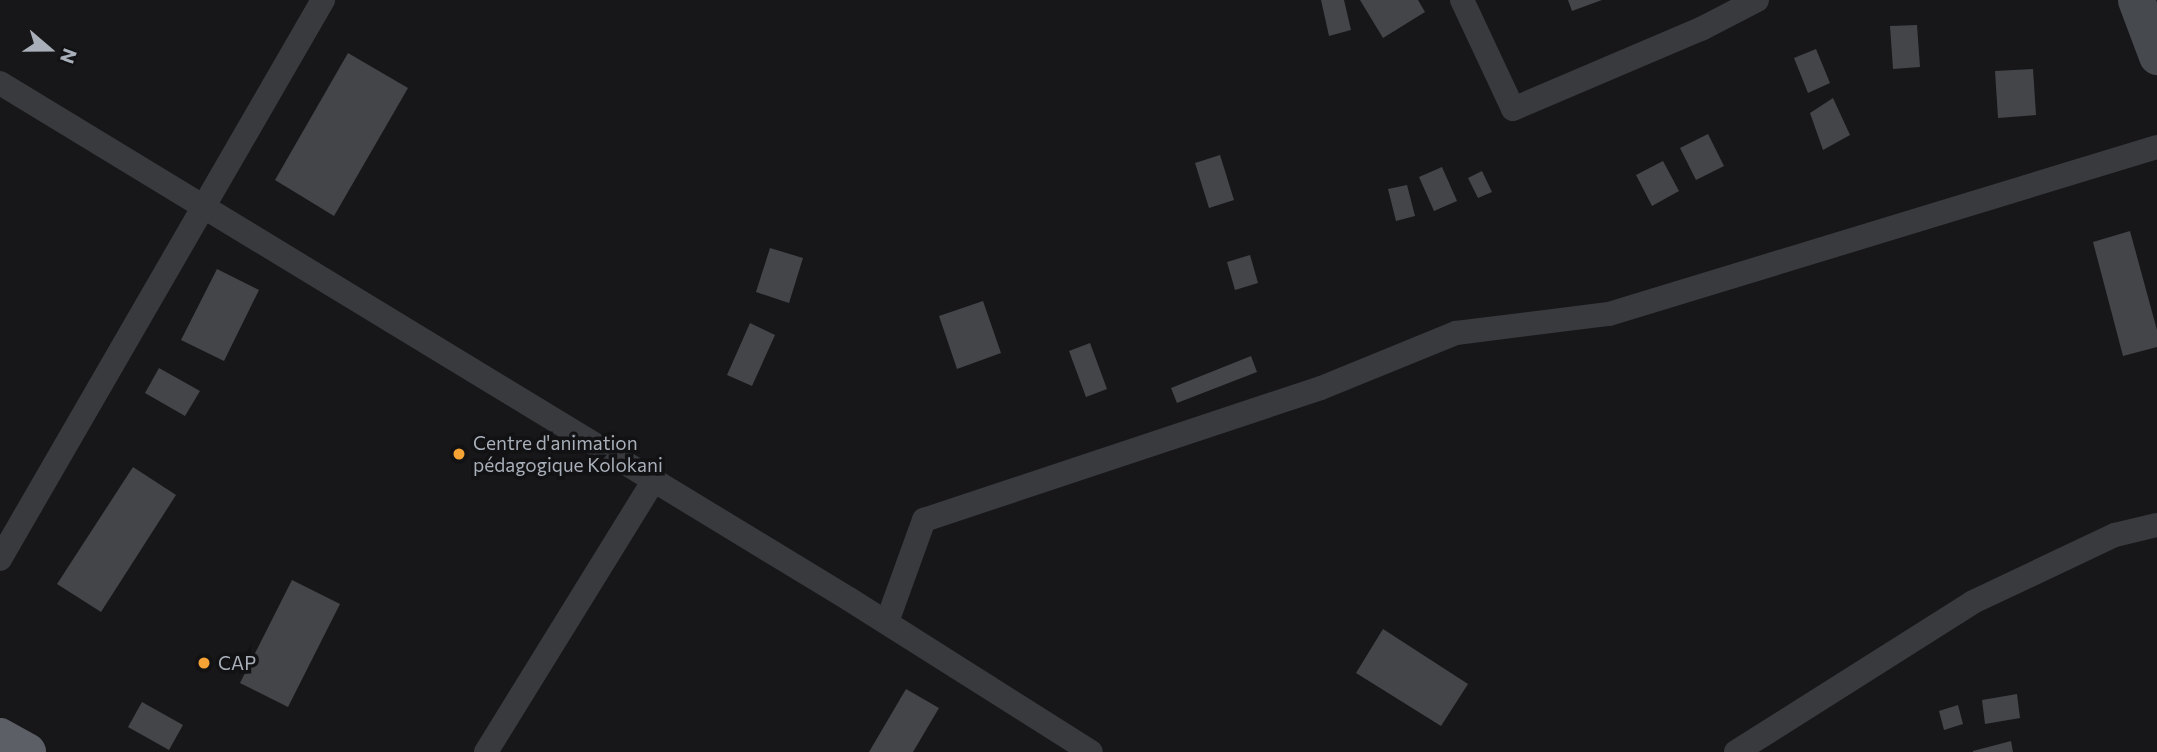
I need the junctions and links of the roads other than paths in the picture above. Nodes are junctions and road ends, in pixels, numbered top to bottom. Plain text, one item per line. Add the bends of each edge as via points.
1 (323, 0) edge
2 (1462, 0) edge
3 (1757, 0) edge
4 (2136, 0) edge
5 (2157, 56) edge
6 (0, 83) edge
7 (2157, 147) edge
8 (204, 206) junction
9 (654, 480) junction
10 (2157, 525) edge
11 (0, 559) edge
12 (887, 622) junction
13 (0, 737) edge
14 (27, 752) edge
15 (486, 752) edge
16 (1091, 752) edge
17 (1736, 752) edge

1 - 8 street
2 - 3 street via 1513,109 1701,29
4 - 5 main road
6 - 8 street
7 - 12 street via 1609,314 1456,333 1321,388 924,520
8 - 9 street
8 - 11 street
9 - 12 street
9 - 15 street
10 - 17 street via 2115,536 1973,602
12 - 16 street
13 - 14 highway

